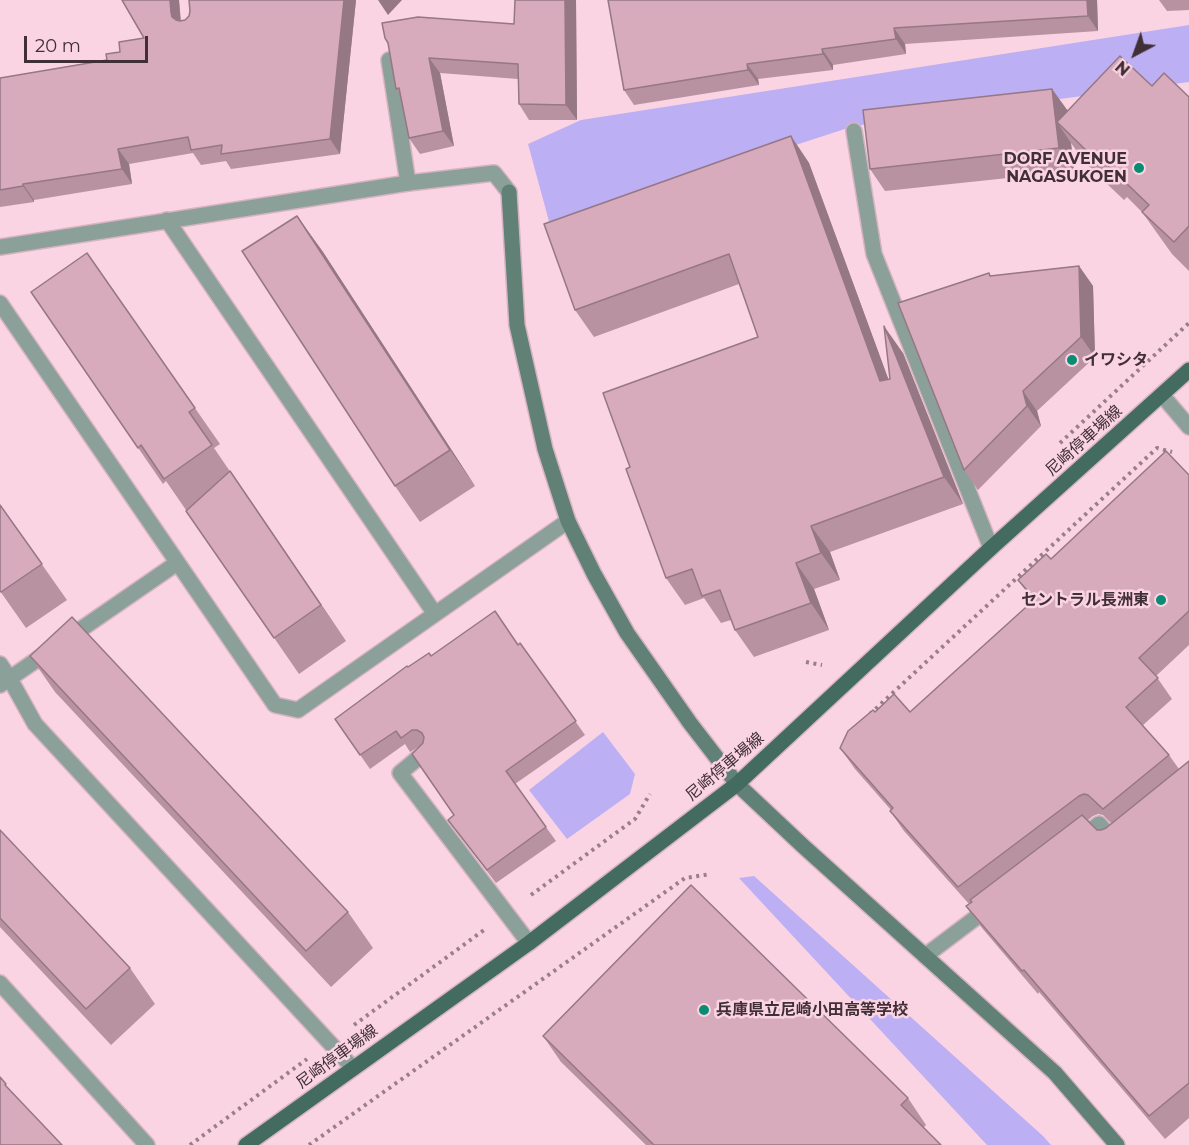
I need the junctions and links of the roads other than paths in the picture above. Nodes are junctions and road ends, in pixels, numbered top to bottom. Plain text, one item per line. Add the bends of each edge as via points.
1 (389, 60) edge
2 (854, 131) dead end
3 (408, 183) junction
4 (167, 220) junction
5 (0, 247) edge
6 (0, 303) edge
7 (1189, 370) edge
8 (1162, 395) junction
9 (1189, 428) edge
10 (568, 521) junction
11 (991, 548) junction
12 (177, 563) junction
13 (435, 614) junction
14 (0, 664) edge
15 (5, 682) edge
16 (424, 753) edge
17 (737, 784) junction
18 (1125, 835) edge
19 (1063, 852) edge
20 (999, 901) edge
21 (529, 944) junction
22 (925, 956) junction
23 (0, 983) edge
24 (353, 1068) junction
25 (147, 1145) edge
26 (246, 1145) edge
27 (1117, 1145) edge

1 - 3 street
2 - 11 street via 874,254
3 - 4 street
3 - 10 street via 494,173 509,192 518,325 545,449
4 - 5 street
4 - 13 street
6 - 12 street
7 - 8 main road, 尼崎停車場線
8 - 9 street
8 - 11 main road, 尼崎停車場線
10 - 13 street
10 - 17 street via 627,633
11 - 17 main road, 尼崎停車場線
12 - 13 street via 275,705 298,710
12 - 15 street
14 - 15 street
15 - 24 street via 35,724
16 - 21 street via 400,773
17 - 21 main road, 尼崎停車場線
17 - 22 street
18 - 19 street via 1116,843 1100,824
20 - 22 street
21 - 24 main road, 尼崎停車場線
22 - 27 street via 1055,1073
23 - 25 street
24 - 26 main road, 尼崎停車場線

